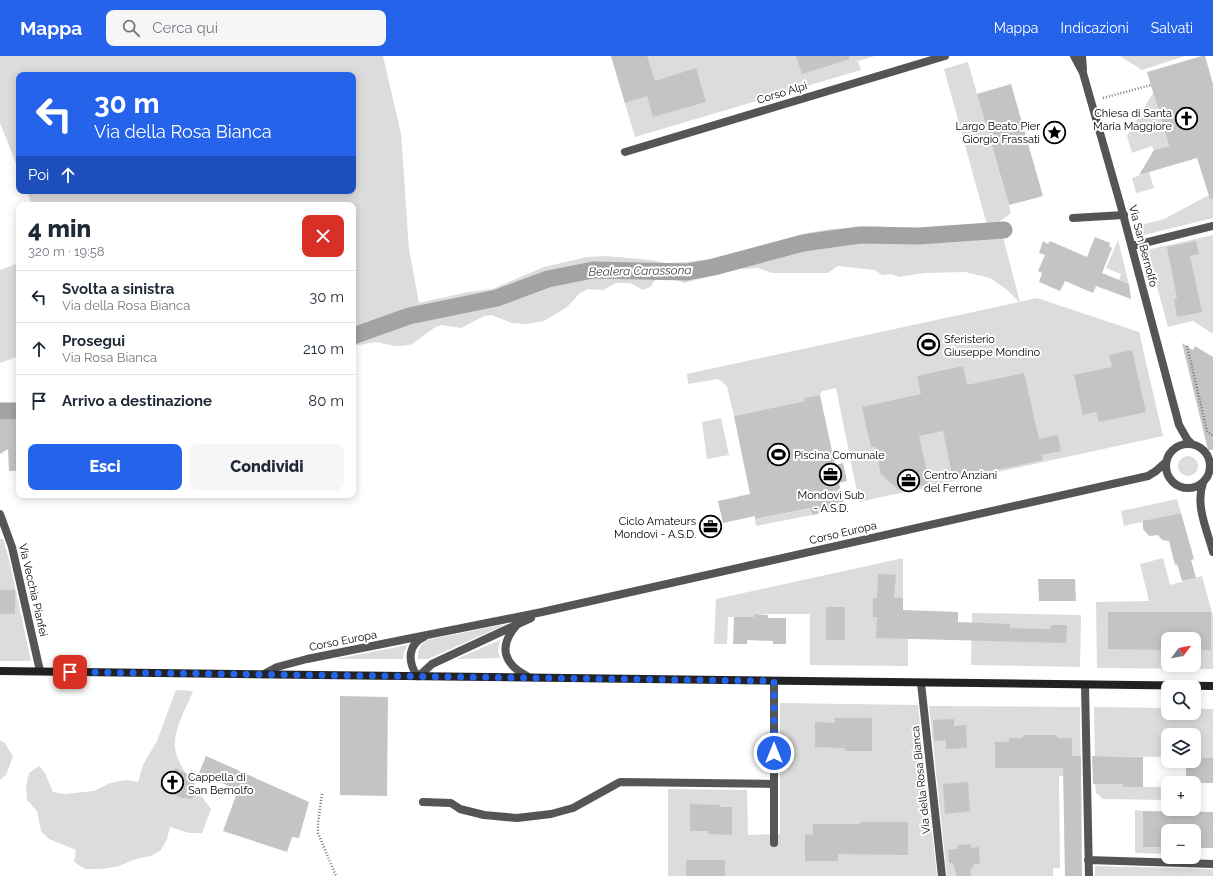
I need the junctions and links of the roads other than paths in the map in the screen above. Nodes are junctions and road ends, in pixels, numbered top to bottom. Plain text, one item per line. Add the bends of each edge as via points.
1 (945, 56) edge
2 (1074, 56) edge
3 (1082, 56) edge
4 (1083, 73) junction
5 (625, 152) dead end
6 (1124, 215) junction
7 (1073, 218) dead end
8 (1213, 226) edge
9 (1132, 246) junction
10 (1178, 425) junction
11 (1192, 444) junction
12 (1174, 448) junction
13 (1210, 455) edge
14 (1166, 462) junction
15 (1211, 469) edge
16 (1148, 476) junction
17 (1170, 480) junction
18 (1202, 483) junction
19 (1185, 488) junction
20 (1200, 505) junction
21 (0, 514) edge
22 (1213, 552) edge
23 (542, 612) junction
24 (518, 624) junction
25 (428, 635) junction
26 (0, 671) edge
27 (40, 671) junction
28 (264, 674) junction
29 (418, 676) junction
30 (527, 676) junction
31 (774, 681) junction
32 (921, 683) junction
33 (1085, 685) junction
34 (1213, 686) edge
35 (774, 784) junction
36 (422, 802) dead end
37 (774, 843) dead end
38 (1088, 860) junction
39 (1213, 864) edge
40 (942, 876) edge
41 (1089, 876) edge

1 - 5 street, Corso Alpi
2 - 4 street, Via San Bernolfo
3 - 4 street, Via San Bernolfo
4 - 6 street, Via San Bernolfo
6 - 7 street
6 - 9 street, Via San Bernolfo
8 - 9 street
9 - 10 street, Via San Bernolfo
10 - 11 street, Via San Bernolfo
10 - 12 street, Via San Bernolfo via 1179,434
11 - 12 street
11 - 13 street
12 - 14 street, Corso Europa
13 - 15 street
14 - 16 street, Corso Europa
14 - 17 street via 1166,473
15 - 18 street
16 - 17 street, Corso Europa
16 - 23 street, Corso Europa
17 - 19 street, Corso Europa
18 - 19 street via 1196,487
18 - 20 street
19 - 20 street via 1196,497
20 - 22 street
21 - 27 street, Via Vecchia Pianfei via 12,547
23 - 24 street, Corso Europa
23 - 25 street, Corso Europa
24 - 29 street, Corso Europa via 432,664
24 - 30 street via 509,635 506,654 513,668
25 - 28 street, Corso Europa via 291,663
25 - 29 street, Corso Europa via 416,642 410,654 412,668
26 - 27 main road
27 - 28 main road
28 - 29 main road
29 - 30 main road
30 - 31 main road
31 - 32 main road
31 - 35 street
32 - 33 main road
32 - 40 street, Via della Rosa Bianca
33 - 34 main road
33 - 38 street
35 - 36 street via 620,782 562,812 517,818 484,815 460,809 451,803
35 - 37 street
38 - 39 street
38 - 41 street

